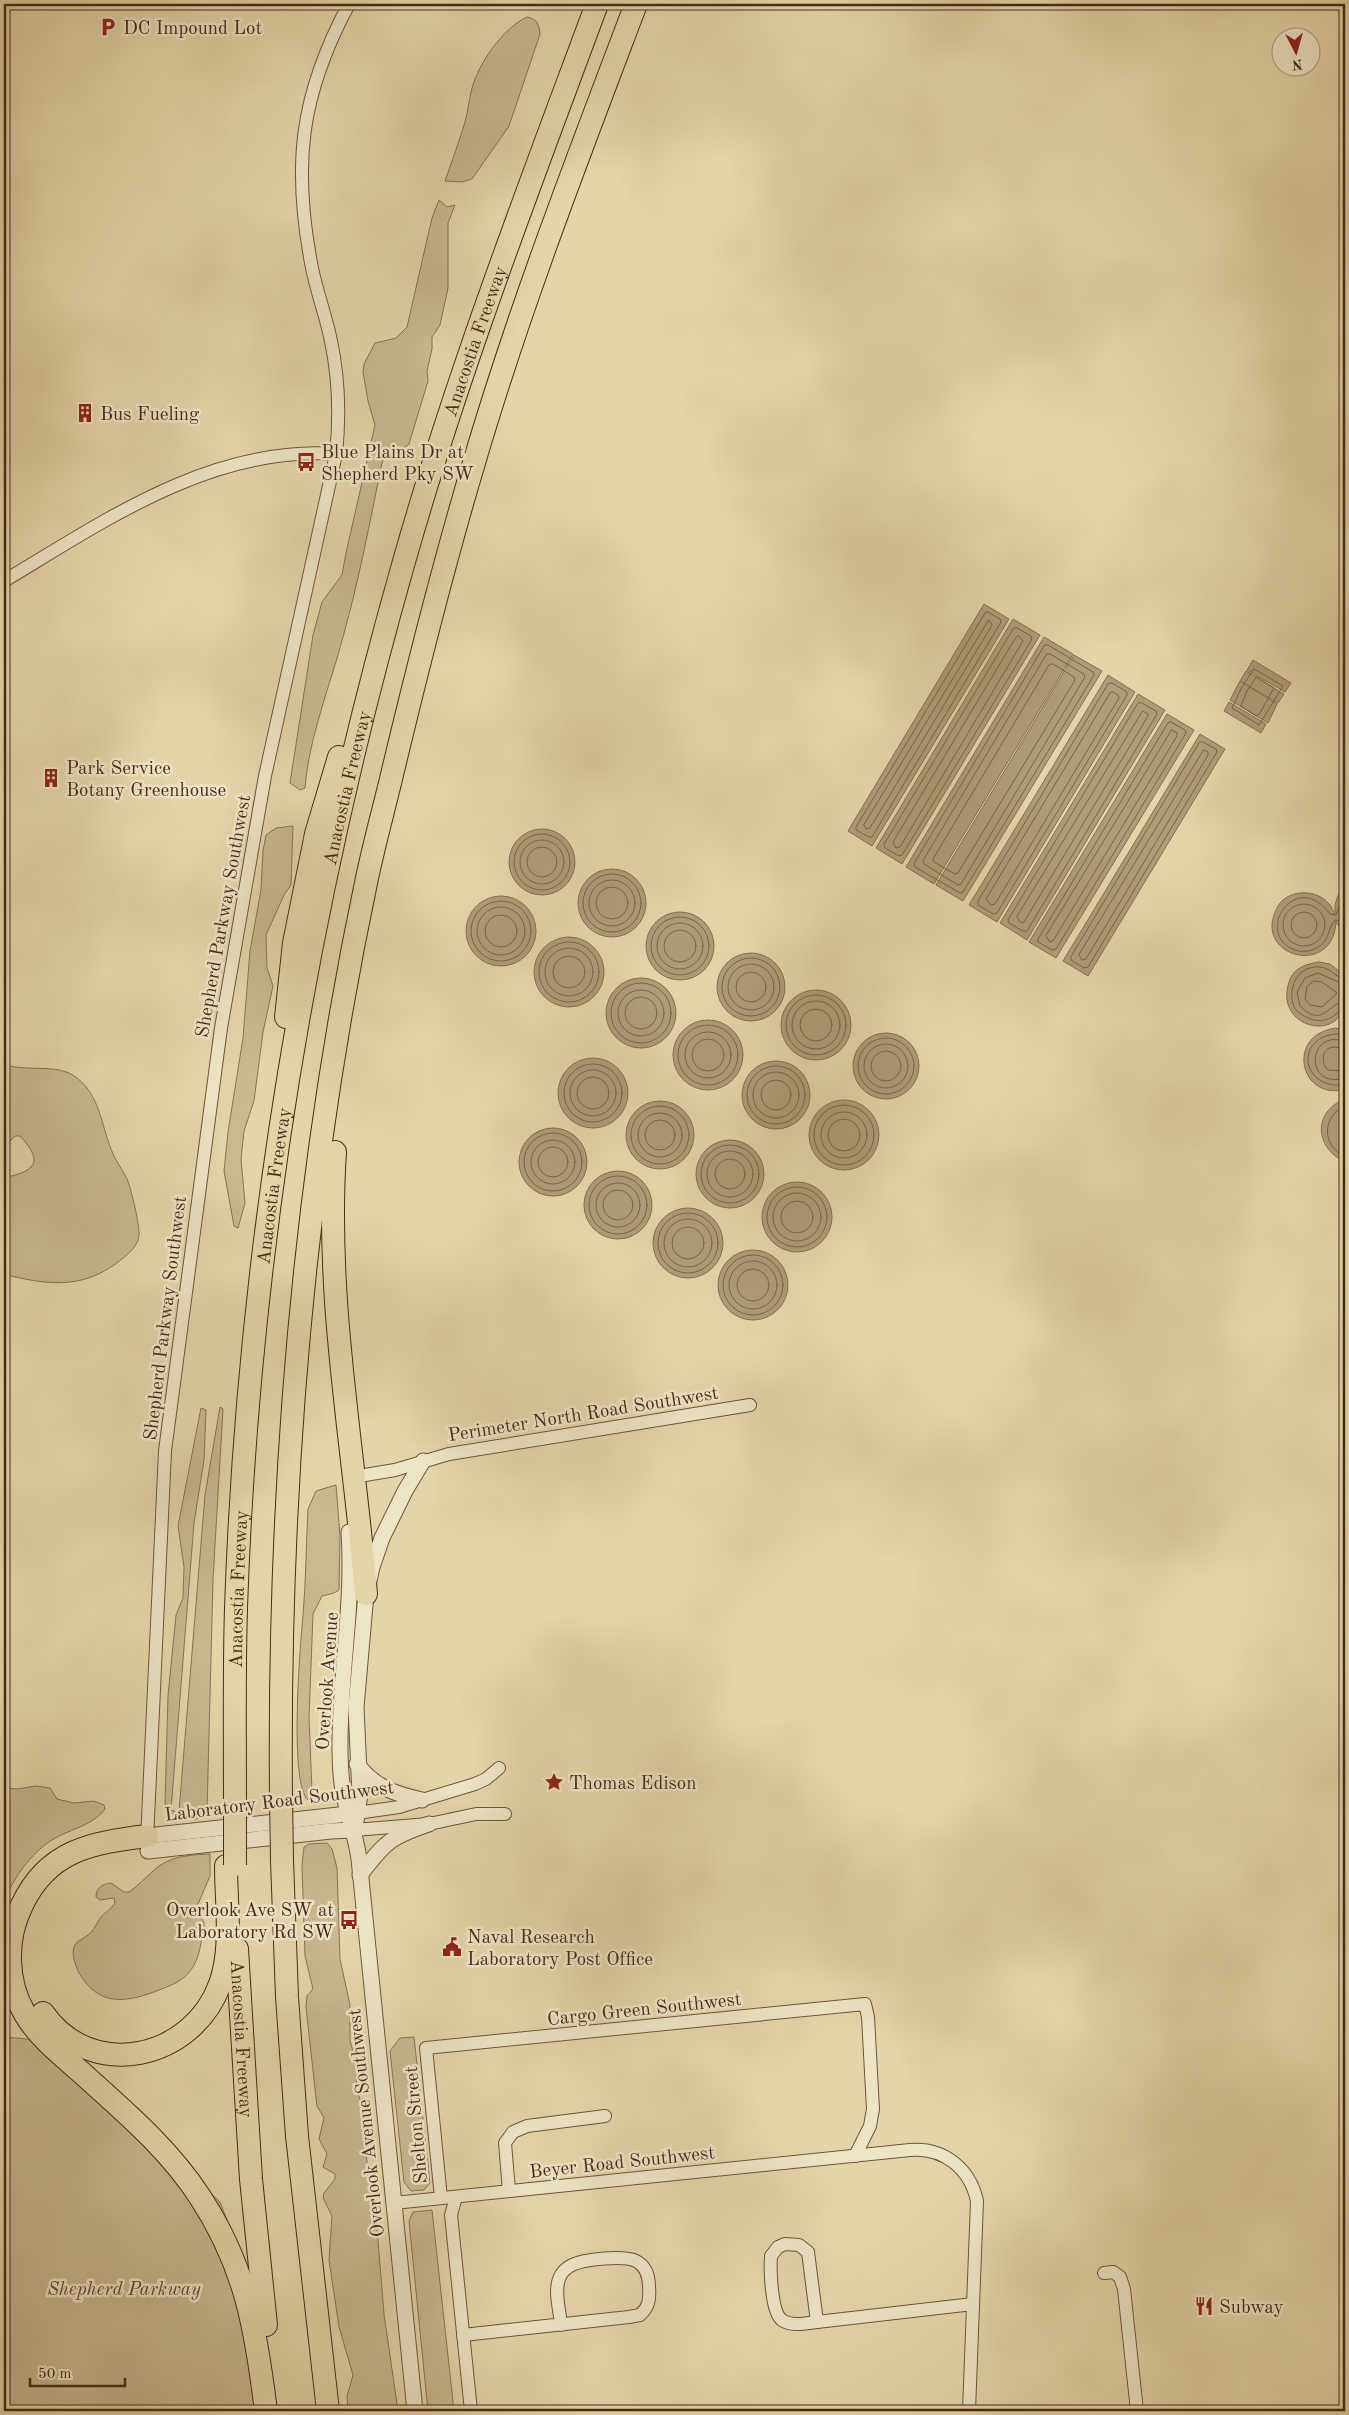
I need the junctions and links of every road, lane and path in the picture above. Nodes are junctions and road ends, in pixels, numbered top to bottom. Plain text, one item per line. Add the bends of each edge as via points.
1 (349, 4) edge
2 (597, 4) edge
3 (636, 4) edge
4 (336, 454) junction
5 (4, 581) edge
6 (391, 781) junction
7 (750, 1404) dead end
8 (423, 1461) junction
9 (353, 1477) junction
10 (366, 1594) junction
11 (357, 1764) junction
12 (499, 1768) dead end
13 (422, 1800) junction
14 (353, 1814) junction
15 (505, 1814) dead end
16 (429, 1824) junction
17 (354, 1830) junction
18 (147, 1844) junction
19 (230, 1866) junction
20 (360, 1875) junction
21 (426, 2048) joint
22 (605, 2116) dead end
23 (855, 2156) junction
24 (508, 2191) junction
25 (456, 2197) junction
26 (441, 2198) junction
27 (394, 2203) junction
28 (1104, 2273) dead end
29 (973, 2304) junction
30 (817, 2322) junction
31 (561, 2325) junction
32 (463, 2335) junction
33 (266, 2411) edge
34 (276, 2411) edge
35 (328, 2411) edge
36 (415, 2411) edge
37 (471, 2411) edge
38 (969, 2411) edge
39 (1137, 2411) edge

1 - 4 street, Shepherd Parkway Southwest via 329,41 316,78 306,121 302,168 308,243 337,371 339,413
2 - 19 highway, Anacostia Freeway, bridge via 479,322 403,565 364,656 337,766 316,834 294,943 286,1022 276,1077 278,1154 251,1383 236,1613
3 - 6 highway, Anacostia Freeway via 544,249 486,424 434,601
4 - 5 street via 310,452 242,463 197,477 127,509
4 - 18 street, Shepherd Parkway Southwest via 265,776 221,1028 165,1451
6 - 9 highway via 342,1081 333,1172 335,1303
6 - 35 highway, Anacostia Freeway, bridge via 366,883 322,1145 305,1282 285,1560 281,1798 288,2007 297,2136
7 - 8 street, Perimeter North Road Southwest
8 - 9 street via 395,1470
8 - 10 street, Overlook Avenue via 384,1532
9 - 10 highway
9 - 14 street, Overlook Avenue via 347,1492 351,1592 340,1727 342,1781
10 - 11 street, Overlook Avenue via 356,1707
11 - 13 street via 388,1791
11 - 14 street, Overlook Avenue via 360,1794
12 - 13 street, Laboratory Road Southwest via 481,1782
13 - 14 street, Laboratory Road Southwest
14 - 17 street, Overlook Avenue
14 - 18 street, Laboratory Road Southwest
15 - 16 street, Laboratory Road Southwest via 476,1814
16 - 17 street, Laboratory Road Southwest
16 - 20 street via 392,1838
17 - 18 street, Laboratory Road Southwest
17 - 20 street, Overlook Avenue Southwest
18 - 19 highway via 81,1864 66,1872 41,1898 27,1932 24,1958 27,1979 41,2009 65,2036 100,2051 130,2054 162,2046 191,2029 204,2014 220,1984 226,1960
18 - 33 highway via 107,1842 82,1848 39,1877 14,1925 10,1951 12,1979 21,2006 35,2027 153,2139 190,2183 209,2212 233,2260 250,2308
19 - 34 highway, Anacostia Freeway via 251,2179
20 - 27 street, Overlook Avenue Southwest
21 - 23 street, Cargo Green Southwest via 865,2004 873,2109 870,2126
21 - 26 street, Shelton Street
22 - 24 street via 527,2126 513,2132 505,2143
23 - 24 street, Beyer Road Southwest
23 - 29 street, Beyer Road Southwest via 928,2150 947,2156 967,2175 977,2208
24 - 25 street, Beyer Road Southwest
25 - 26 street, Beyer Road Southwest
25 - 32 street via 451,2214
26 - 27 street, Beyer Road Southwest
27 - 36 street, Overlook Avenue Southwest
28 - 39 street via 1113,2272 1120,2277 1124,2289
29 - 30 street
29 - 38 street, Beyer Road Southwest
30 - 30 street via 808,2252 792,2244 778,2247 771,2256 776,2311 788,2323
31 - 31 street via 558,2283 561,2274 570,2266 624,2258 637,2261 644,2269 649,2280 649,2301 640,2315
31 - 32 street
32 - 37 street

